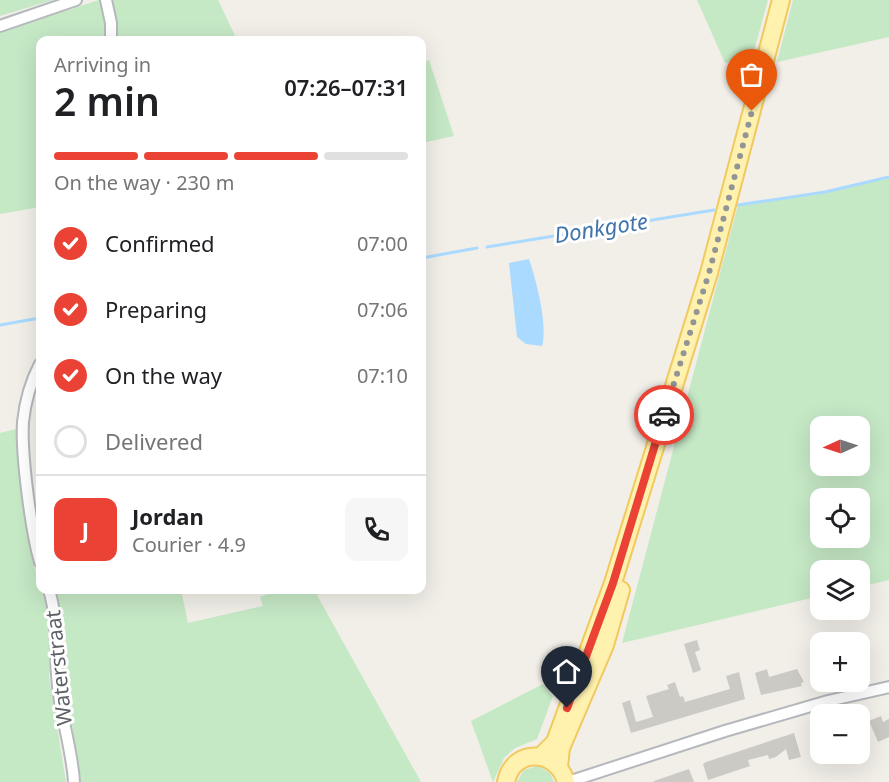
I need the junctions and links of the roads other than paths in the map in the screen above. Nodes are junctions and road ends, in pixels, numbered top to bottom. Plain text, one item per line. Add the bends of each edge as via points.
1 (76, 0) edge
2 (106, 0) edge
3 (781, 0) edge
4 (0, 26) edge
5 (111, 36) edge
6 (709, 273) junction
7 (36, 375) edge
8 (36, 538) edge
9 (50, 594) edge
10 (889, 687) edge
11 (541, 756) junction
12 (559, 766) junction
13 (74, 782) edge
14 (506, 782) edge
15 (567, 782) edge

1 - 4 street
2 - 5 street
3 - 6 main road
6 - 11 main road via 613,583 555,742
6 - 12 main road via 605,645 561,748
7 - 8 street via 23,423
9 - 13 street, Waterstraat via 57,627 60,705
10 - 15 street via 715,734
11 - 12 main road
11 - 14 main road via 521,759
12 - 15 main road

